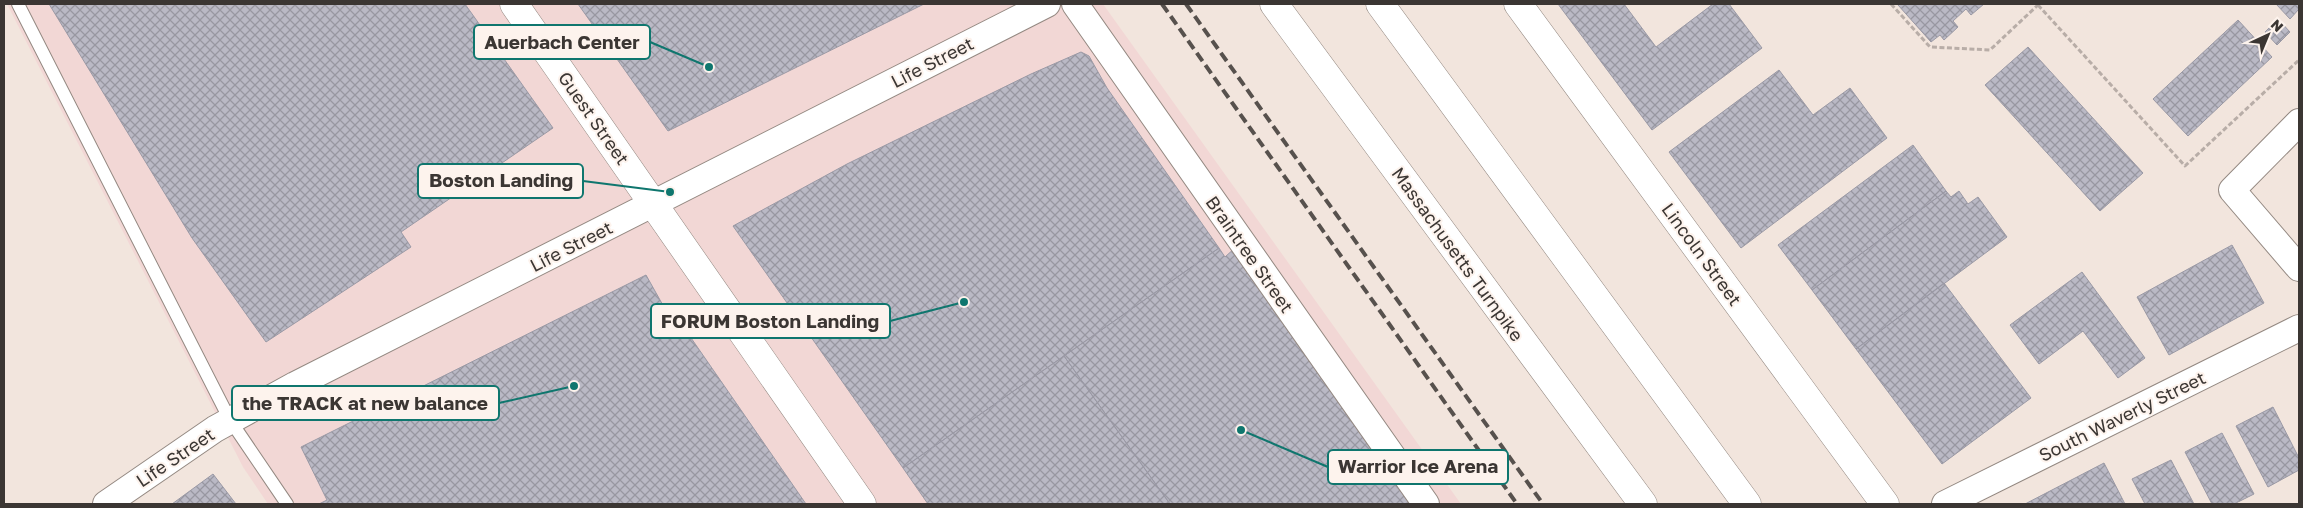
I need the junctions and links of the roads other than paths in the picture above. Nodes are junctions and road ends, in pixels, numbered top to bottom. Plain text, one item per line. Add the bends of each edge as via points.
1 (18, 4) edge
2 (514, 4) edge
3 (1047, 4) edge
4 (1074, 4) edge
5 (1274, 4) edge
6 (1380, 4) edge
7 (1518, 4) edge
8 (2299, 122) edge
9 (654, 204) junction
10 (2299, 268) edge
11 (2299, 328) edge
12 (230, 420) junction
13 (106, 504) edge
14 (288, 504) edge
15 (862, 504) edge
16 (1426, 504) edge
17 (1643, 504) edge
18 (1747, 504) edge
19 (1885, 504) edge
20 (1945, 504) edge

1 - 12 lane
2 - 9 main road, Guest Street
3 - 9 street, Life Street
4 - 16 street, Braintree Street
5 - 17 main road, Massachusetts Turnpike
6 - 18 main road
7 - 19 main road, Lincoln Street
8 - 10 street via 2232,190
9 - 12 street, Life Street
9 - 15 main road, Guest Street
11 - 20 street, South Waverly Street
12 - 13 street, Life Street
12 - 14 lane

